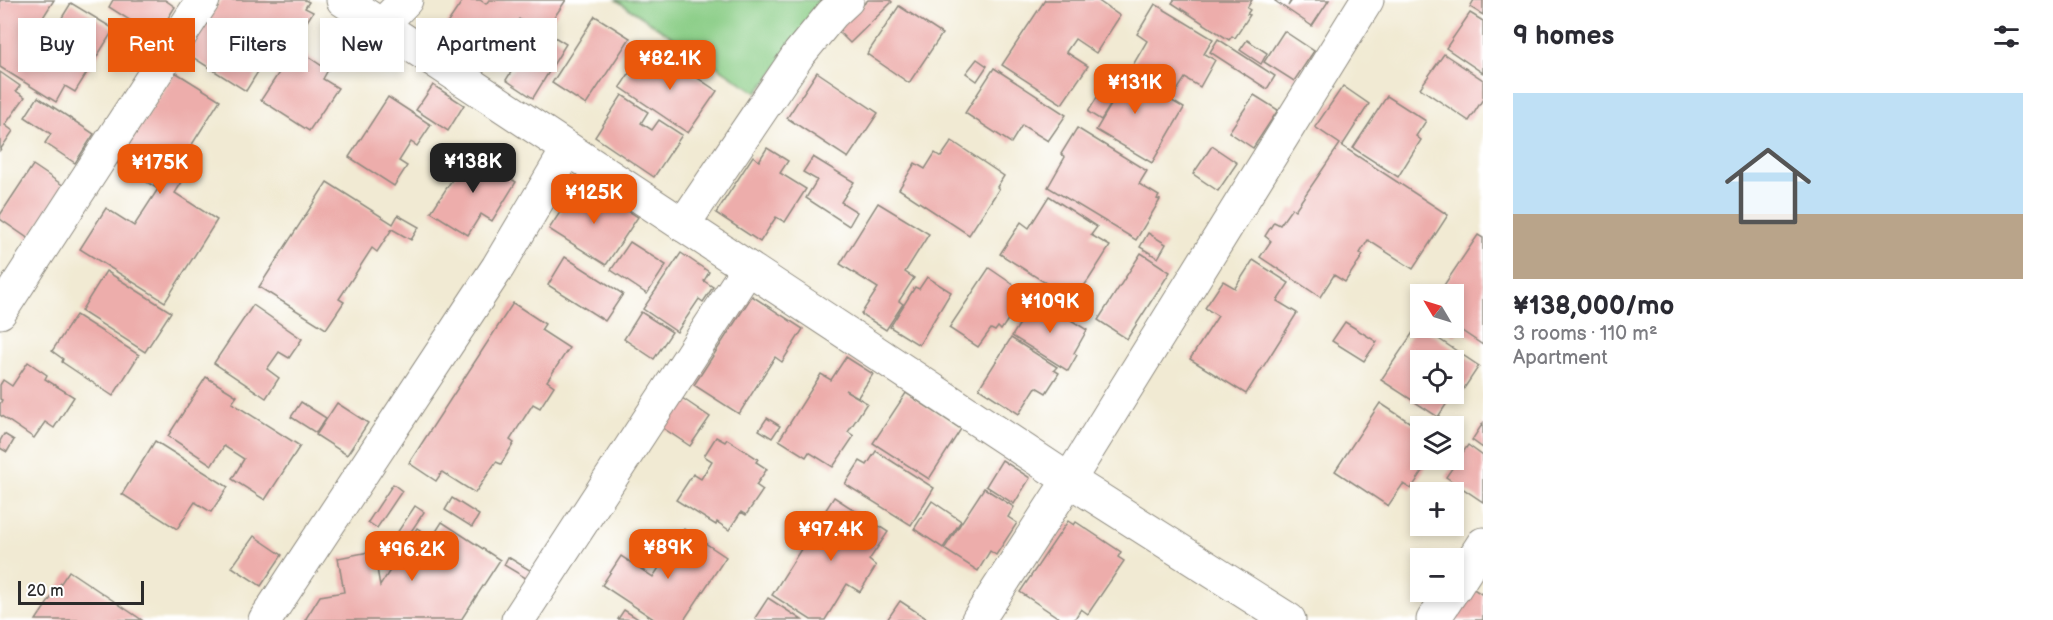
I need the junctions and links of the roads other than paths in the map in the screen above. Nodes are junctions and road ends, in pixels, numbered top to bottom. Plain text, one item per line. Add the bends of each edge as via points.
1 (203, 0) edge
2 (343, 0) edge
3 (406, 0) edge
4 (847, 0) edge
5 (1367, 0) edge
6 (370, 18) edge
7 (389, 18) edge
8 (404, 41) edge
9 (568, 149) junction
10 (683, 225) junction
11 (748, 268) junction
12 (0, 312) edge
13 (1069, 480) junction
14 (1483, 544) edge
15 (1464, 573) edge
16 (1445, 602) edge
17 (265, 620) edge
18 (518, 620) edge
19 (978, 620) edge
20 (1289, 620) edge
21 (1433, 620) edge

1 - 12 street
2 - 6 street
3 - 7 street
4 - 10 street via 798,54
5 - 13 street
8 - 9 street
9 - 10 street
9 - 17 street via 498,267
10 - 11 street
11 - 13 street
11 - 18 street
13 - 19 street
13 - 20 street
14 - 15 street
16 - 21 street

